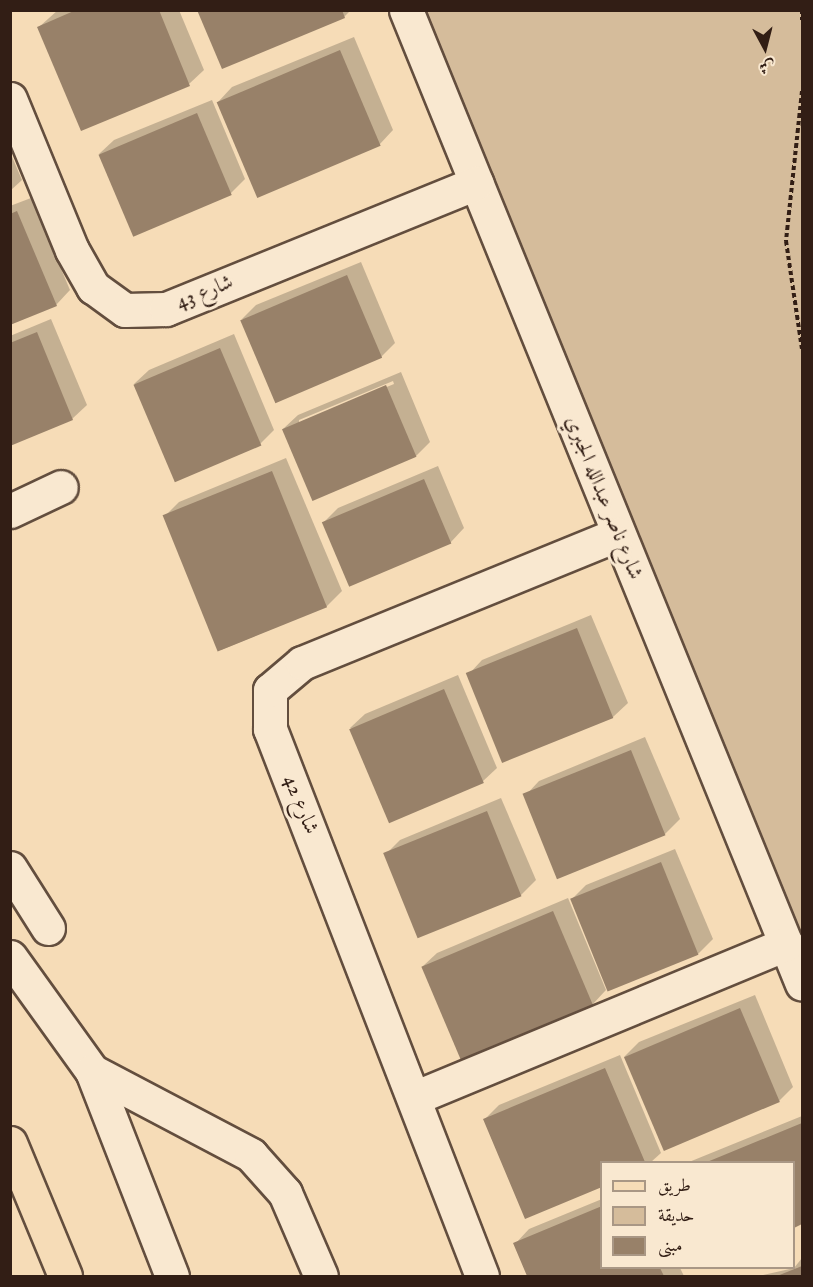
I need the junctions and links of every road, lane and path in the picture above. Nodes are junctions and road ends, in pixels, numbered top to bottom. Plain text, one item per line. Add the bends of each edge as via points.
1 (406, 10) edge
2 (802, 10) edge
3 (802, 20) edge
4 (802, 91) edge
5 (10, 99) edge
6 (476, 183) junction
7 (802, 349) edge
8 (61, 487) dead end
9 (10, 511) edge
10 (618, 534) junction
11 (10, 868) edge
12 (48, 928) dead end
13 (786, 944) junction
14 (10, 957) edge
15 (802, 984) edge
16 (92, 1071) junction
17 (414, 1098) junction
18 (10, 1143) edge
19 (65, 1276) edge
20 (172, 1276) edge
21 (321, 1276) edge
22 (482, 1276) edge

1 - 6 street, شارع ناصر عبدالله الجبري
2 - 3 path
4 - 7 path via 786,241
5 - 6 street, شارع 43 via 72,250 93,287 124,309 166,309
6 - 10 street, شارع ناصر عبدالله الجبري
8 - 9 street
10 - 13 street, شارع ناصر عبدالله الجبري
10 - 17 street, شارع 42 via 302,663 270,690 270,729
11 - 12 street
13 - 15 street, شارع ناصر عبدالله الجبري
13 - 17 street
14 - 16 street
16 - 20 street
16 - 21 street via 251,1155 285,1193
17 - 22 street, شارع 42
18 - 19 main road

